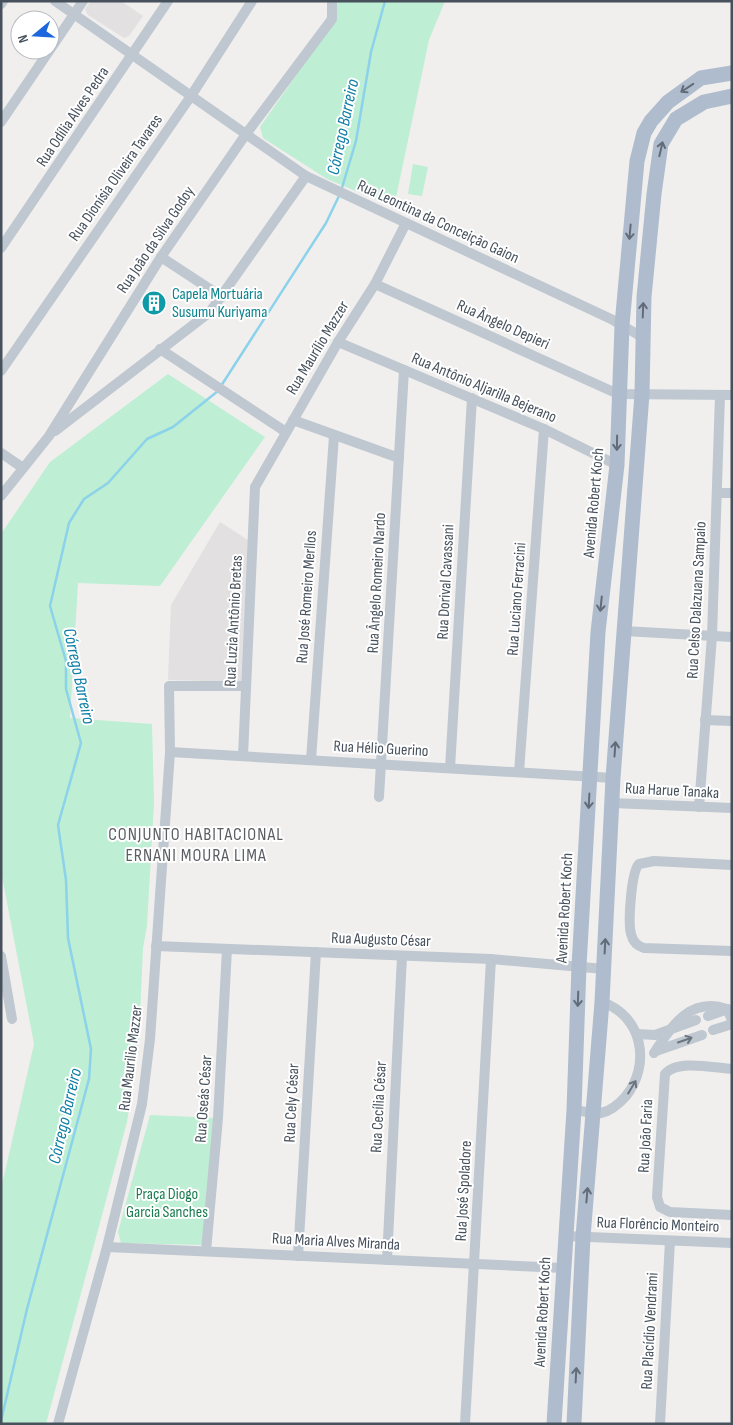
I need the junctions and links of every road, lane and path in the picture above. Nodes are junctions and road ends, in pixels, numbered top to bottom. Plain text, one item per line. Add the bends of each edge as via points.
1 (55, 1) edge
2 (83, 1) edge
3 (168, 1) edge
4 (252, 1) edge
5 (332, 1) edge
6 (74, 14) junction
7 (133, 55) junction
8 (732, 73) edge
9 (191, 96) junction
10 (732, 96) edge
11 (1, 122) edge
12 (246, 134) junction
13 (306, 176) junction
14 (406, 223) junction
15 (1, 248) edge
16 (161, 257) junction
17 (375, 284) junction
18 (222, 297) junction
19 (622, 325) junction
20 (642, 337) junction
21 (338, 342) junction
22 (160, 349) junction
23 (404, 370) junction
24 (1, 371) edge
25 (618, 394) junction
26 (642, 394) junction
27 (720, 395) junction
28 (732, 396) edge
29 (472, 398) junction
30 (293, 420) junction
31 (544, 429) junction
32 (286, 432) junction
33 (48, 436) junction
34 (334, 436) junction
35 (1, 453) edge
36 (400, 458) junction
37 (617, 465) junction
38 (23, 468) junction
39 (255, 487) joint
40 (717, 493) junction
41 (732, 493) edge
42 (1, 496) edge
43 (624, 631) junction
44 (712, 636) junction
45 (732, 637) edge
46 (246, 686) junction
47 (705, 720) junction
48 (732, 721) edge
49 (170, 752) junction
50 (243, 756) junction
51 (311, 760) junction
52 (382, 764) junction
53 (450, 768) junction
54 (519, 772) junction
55 (590, 776) junction
56 (613, 778) junction
57 (379, 797) dead end
58 (612, 803) junction
59 (699, 807) junction
60 (732, 808) edge
61 (732, 864) edge
62 (156, 946) junction
63 (227, 949) junction
64 (732, 951) edge
65 (316, 952) junction
66 (1, 956) edge
67 (402, 956) junction
68 (491, 959) junction
69 (580, 966) junction
70 (604, 969) junction
71 (602, 1002) junction
72 (729, 1009) edge
73 (708, 1016) dead end
74 (12, 1019) dead end
75 (696, 1020) dead end
76 (732, 1020) edge
77 (732, 1024) edge
78 (670, 1029) junction
79 (713, 1030) dead end
80 (637, 1034) junction
81 (702, 1035) dead end
82 (654, 1053) junction
83 (640, 1066) junction
84 (732, 1070) edge
85 (574, 1110) junction
86 (594, 1113) junction
87 (732, 1215) edge
88 (565, 1236) junction
89 (583, 1237) junction
90 (670, 1241) junction
91 (732, 1243) edge
92 (108, 1247) junction
93 (206, 1251) junction
94 (298, 1256) junction
95 (386, 1260) junction
96 (475, 1264) junction
97 (563, 1268) junction
98 (58, 1424) edge
99 (465, 1424) edge
100 (554, 1424) edge
101 (574, 1424) edge
102 (660, 1424) edge

1 - 6 street, Rua Leontina da Conceição Gaion
2 - 6 street
3 - 7 street, Rua Odília Alves Pedra
4 - 9 street, Rua Dionísia Oliveira Tavares
5 - 12 street, Rua João da Silva Godoy via 332,19
6 - 7 street, Rua Leontina da Conceição Gaion
6 - 11 street
7 - 9 street, Rua Leontina da Conceição Gaion
7 - 15 street, Rua Odília Alves Pedra
8 -> 19 main road, Avenida Robert Koch via 701,78 685,88 657,114 644,132 636,161
9 - 12 street, Rua Leontina da Conceição Gaion
9 - 24 street, Rua Dionísia Oliveira Tavares
20 -> 10 main road via 661,144 676,120 685,113 704,102
12 - 13 street, Rua Leontina da Conceição Gaion
12 - 16 street, Rua João da Silva Godoy
13 - 14 street, Rua Leontina da Conceição Gaion
13 - 18 street
14 - 17 street, Rua Maurílio Mazzer
14 - 19 street, Rua Leontina da Conceição Gaion
16 - 18 street
16 - 33 street, Rua João da Silva Godoy
17 - 21 street, Rua Maurílio Mazzer
17 - 25 street, Rua Ângelo Depieri
18 - 22 street via 210,312
19 - 20 street, Rua Leontina da Conceição Gaion
19 - 25 main road, Avenida Robert Koch
20 - 26 main road
21 - 23 street, Rua Antônio Aljarilla Bejerano
21 - 30 street, Rua Maurílio Mazzer
22 - 32 street
22 - 33 street
23 - 29 street, Rua Antônio Aljarilla Bejerano
23 - 36 street, Rua Ângelo Romeiro Nardo
25 - 26 street
25 -> 37 main road, Avenida Robert Koch
26 - 27 street
26 - 43 main road
27 - 28 street
27 - 40 street, Rua Celso Dalazuana Sampaio
29 - 31 street, Rua Antônio Aljarilla Bejerano
29 - 53 street, Rua Dorival Cavassani
30 - 32 street, Rua Maurílio Mazzer
30 - 34 street
31 - 37 street, Rua Antônio Aljarilla Bejerano
31 - 54 street, Rua Luciano Ferracini
32 - 39 street, Rua Maurílio Mazzer
33 - 38 street, Rua João da Silva Godoy
34 - 36 street
34 - 51 street, Rua José Romeiro Merllos
35 - 38 street
36 - 52 street, Rua Ângelo Romeiro Nardo
37 -> 55 main road, Avenida Robert Koch via 598,632
38 - 42 street, Rua João da Silva Godoy
39 - 46 street, Rua Luzia Antônio Bretas
40 - 41 street
40 - 44 street, Rua Celso Dalazuana Sampaio
43 - 44 street
56 -> 43 main road
44 - 45 street
44 - 47 street, Rua Celso Dalazuana Sampaio
46 - 49 street, Rua Maurilio Mazzer via 170,686
46 - 50 street, Rua Luzia Antônio Bretas
47 - 48 street
47 - 59 street, Rua Celso Dalazuana Sampaio
49 - 50 street, Rua Hélio Guerino
49 - 62 street, Rua Maurilio Mazzer
50 - 51 street, Rua Hélio Guerino
51 - 52 street, Rua Hélio Guerino
52 - 53 street, Rua Hélio Guerino
52 - 57 street, Rua Ângelo Romeiro Nardo
53 - 54 street, Rua Hélio Guerino
54 - 55 street, Rua Hélio Guerino
55 - 56 street, Rua Hélio Guerino
55 -> 69 main road, Avenida Robert Koch
56 - 58 main road
58 - 59 street, Rua Harue Tanaka
70 -> 58 main road
59 - 60 street, Rua Harue Tanaka
61 - 64 street via 654,860 639,864 633,874 630,933 636,944 644,948
62 - 63 street, Rua Augusto César
62 - 92 street, Rua Maurilio Mazzer via 142,1104
63 - 65 street, Rua Augusto César
63 - 93 street, Rua Oseás César via 218,1118
65 - 67 street, Rua Augusto César
65 - 94 street, Rua Cely César
66 - 74 street
67 - 68 street, Rua Augusto César
67 - 95 street, Rua Cecília César
68 - 69 street, Rua Augusto César
68 - 96 street, Rua José Spoladore
69 - 70 street, Rua Augusto César
69 -> 85 main road, Avenida Robert Koch
70 - 71 main road
71 - 80 street via 616,1009
71 - 86 main road
72 - 73 street
72 - 76 street
72 - 78 street via 704,1006 688,1013
75 - 78 street
77 - 79 street
78 - 80 street via 651,1036
78 - 82 street
80 - 83 street via 641,1049
82 -> 81 street
82 - 83 street
86 -> 83 street via 610,1110 622,1101 631,1089
84 - 87 street, Rua João Faria via 678,1065 670,1068 664,1079 657,1197 660,1207 670,1212
85 - 86 street
85 - 88 main road, Avenida Robert Koch
89 -> 86 main road
88 - 89 street, Rua Florêncio Monteiro
88 - 97 main road, Avenida Robert Koch
89 - 90 street, Rua Florêncio Monteiro
101 -> 89 main road
90 - 91 street, Rua Florêncio Monteiro
90 - 102 street, Rua Placídio Vendrami
92 - 93 street, Rua Maria Alves Miranda
92 - 98 street, Rua Maurilio Mazzer
93 - 94 street, Rua Maria Alves Miranda
94 - 95 street, Rua Maria Alves Miranda
95 - 96 street, Rua Maria Alves Miranda
96 - 97 street, Rua Maria Alves Miranda
96 - 99 street, Rua José Spoladore
97 - 100 main road, Avenida Robert Koch

